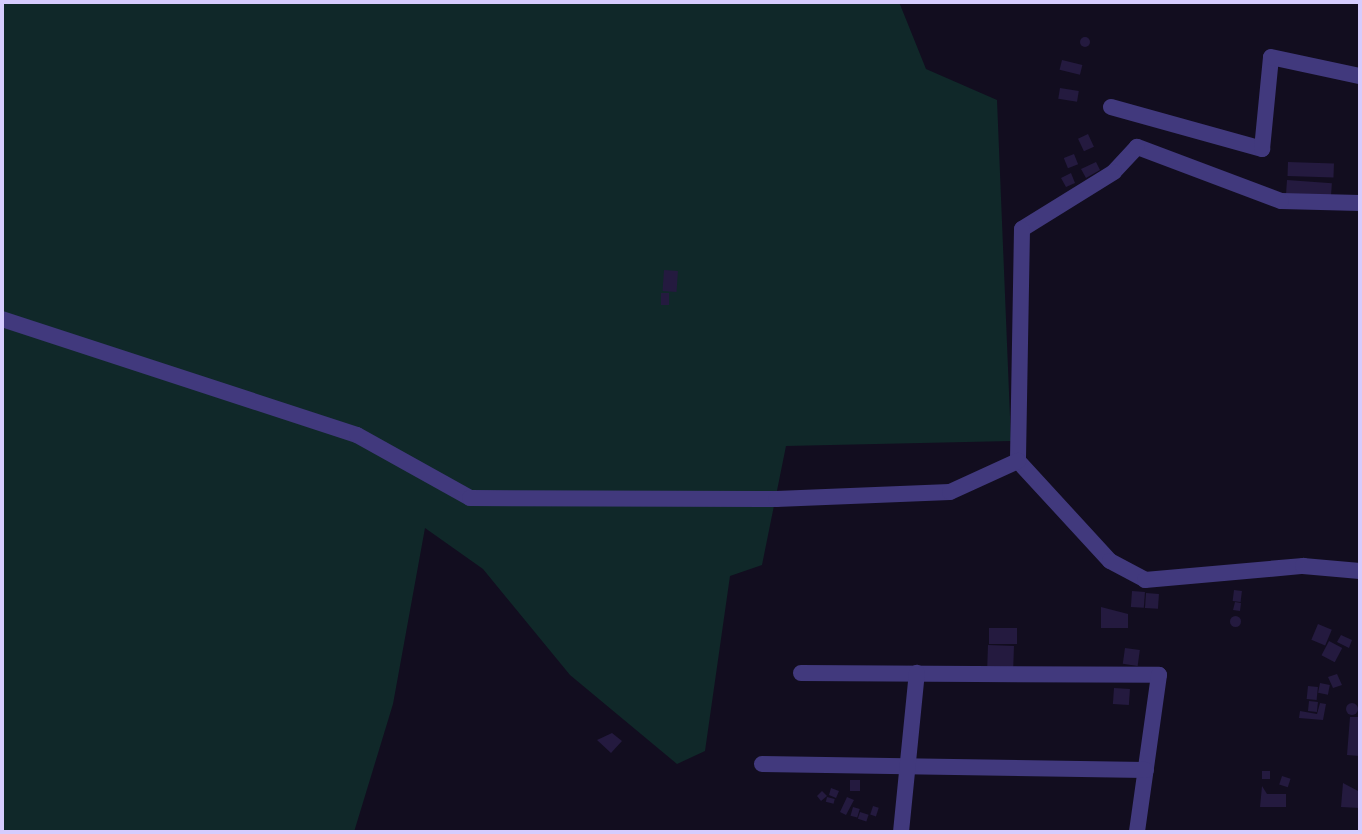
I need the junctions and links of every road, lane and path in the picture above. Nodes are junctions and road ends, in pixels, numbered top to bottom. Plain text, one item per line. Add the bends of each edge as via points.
1 (1360, 76) edge
2 (1111, 107) dead end
3 (1360, 203) edge
4 (2, 319) edge
5 (1018, 461) junction
6 (1360, 571) edge
7 (801, 673) dead end
8 (918, 673) junction
9 (762, 764) dead end
10 (909, 765) junction
11 (1146, 770) junction
12 (901, 832) edge
13 (1137, 832) edge

1 - 2 street via 1271,57 1262,149
3 - 5 street via 1281,201 1137,147 1114,172 1022,229
4 - 5 street via 357,435 470,498 776,499 950,492
5 - 6 street via 1110,561 1145,580 1303,566
7 - 8 street
8 - 10 street
8 - 11 street via 1159,675
9 - 10 street
10 - 11 street
10 - 12 street
11 - 13 street

